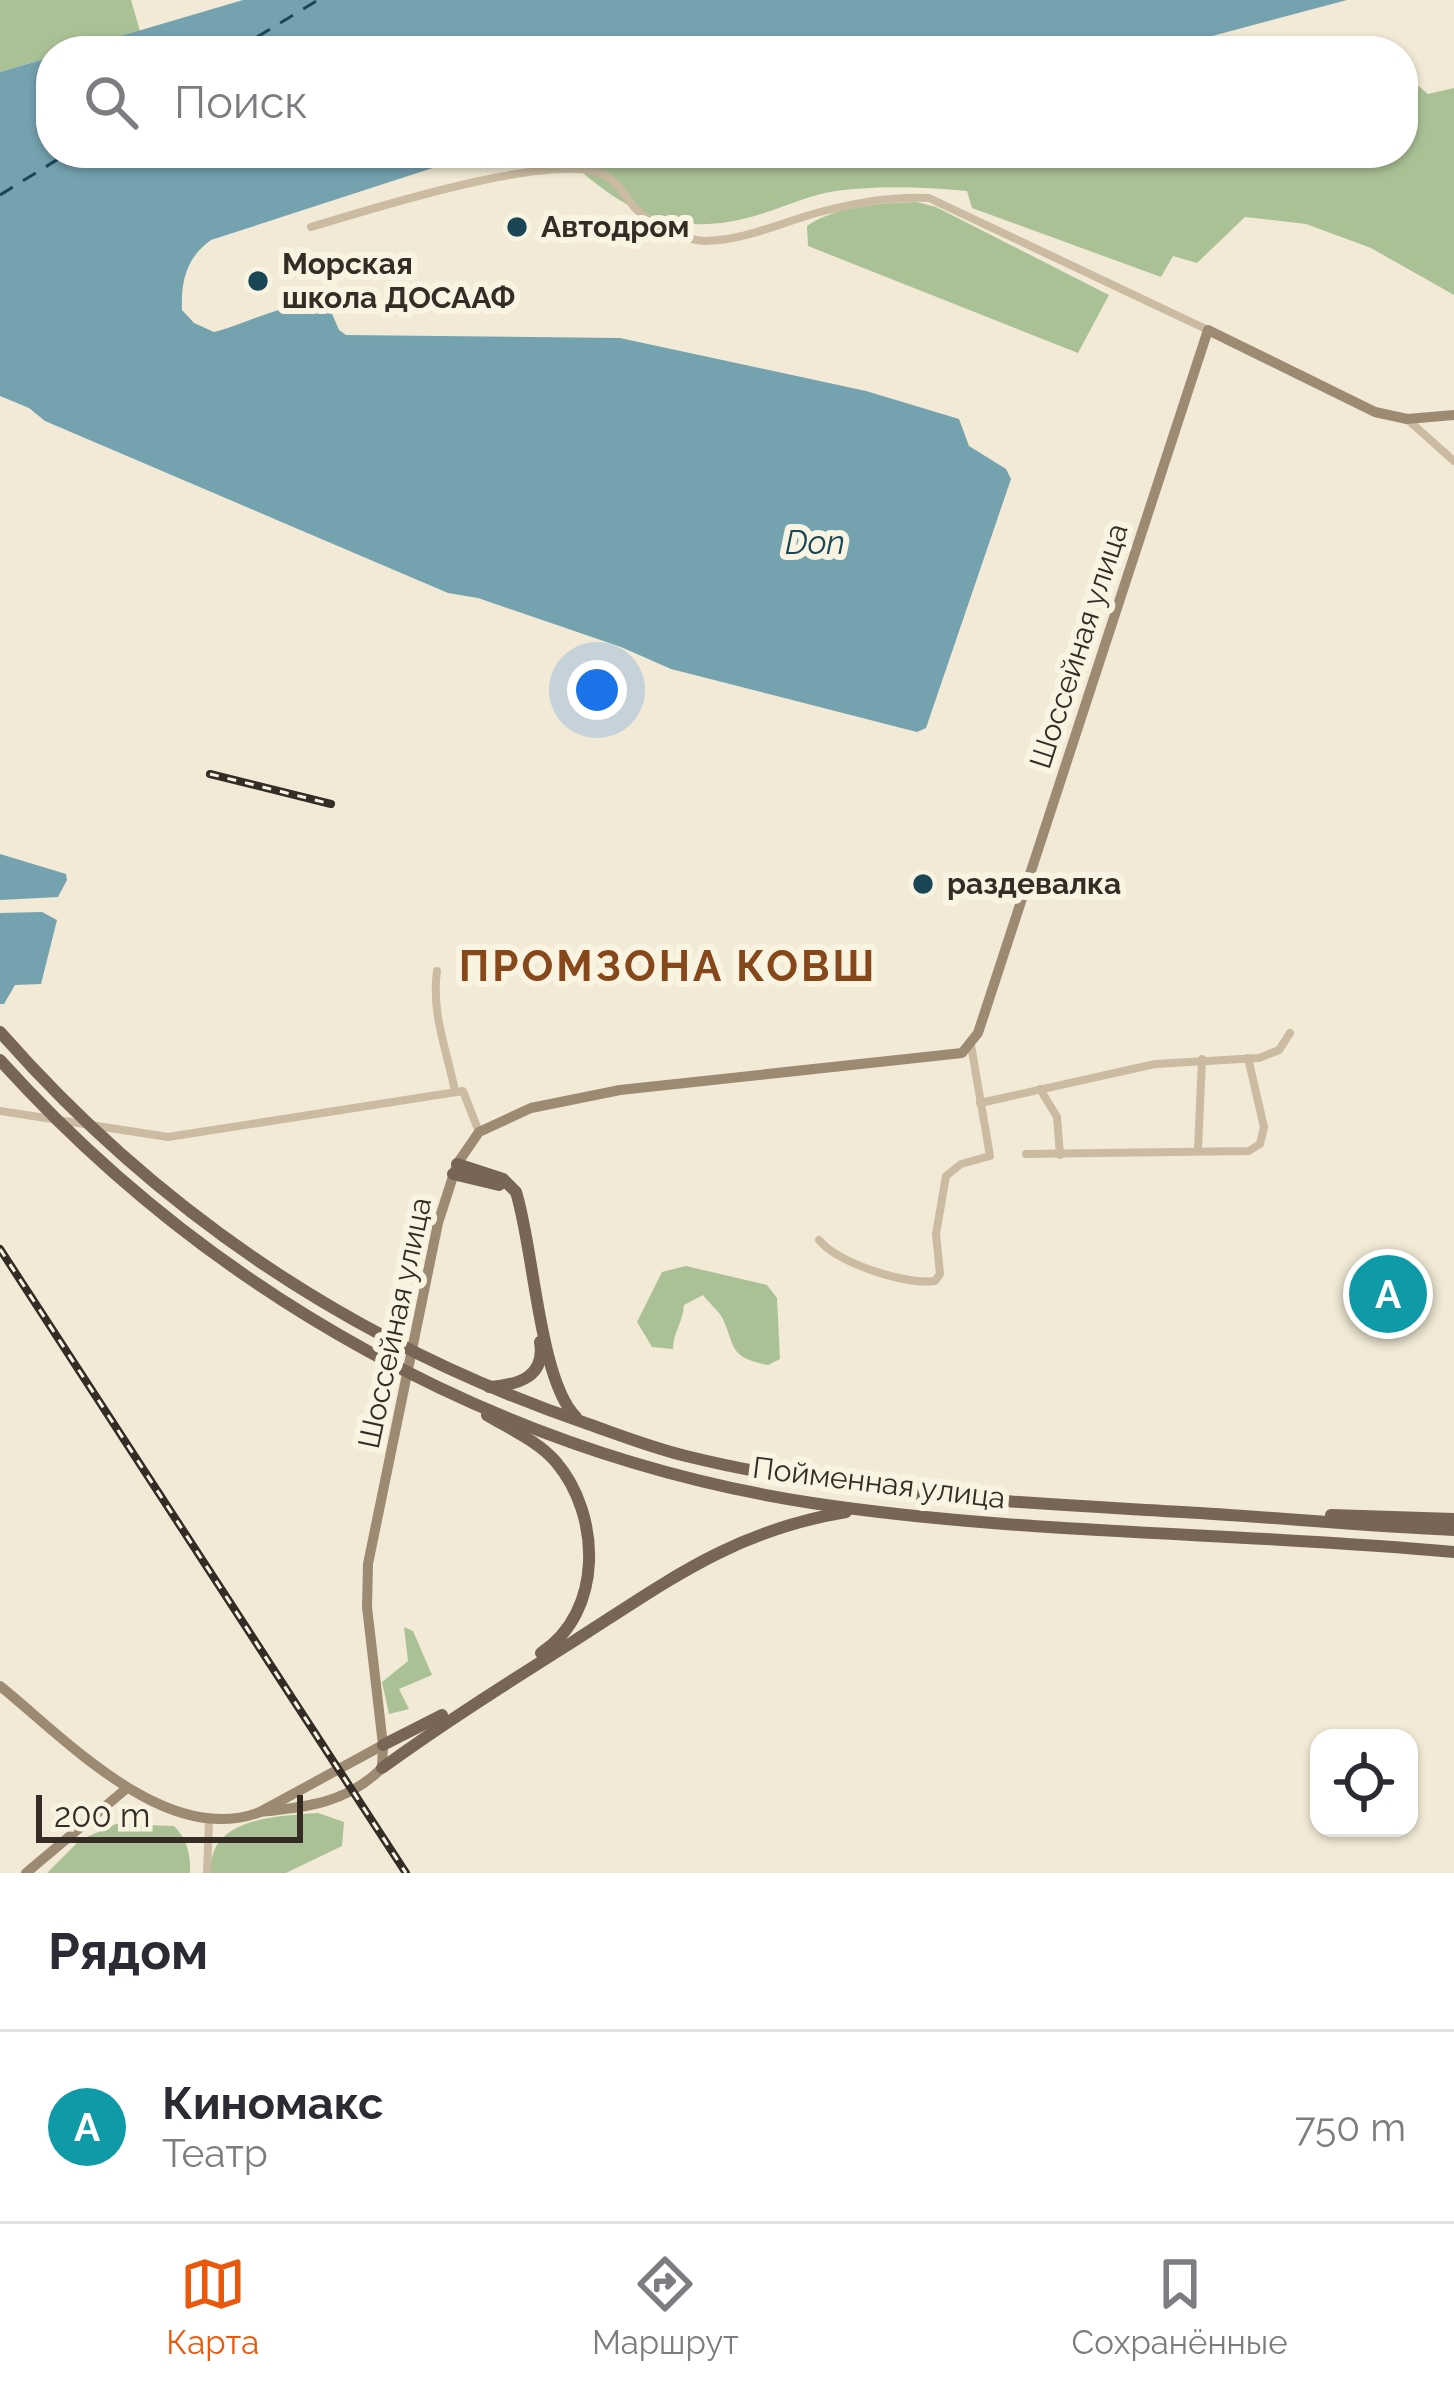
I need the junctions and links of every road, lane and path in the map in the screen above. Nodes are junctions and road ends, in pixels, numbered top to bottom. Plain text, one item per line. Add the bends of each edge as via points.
1 (311, 227) dead end
2 (1208, 330) junction
3 (1454, 415) edge
4 (1407, 419) junction
5 (1454, 461) edge
6 (436, 971) dead end
7 (0, 1032) edge
8 (1290, 1034) dead end
9 (971, 1045) junction
10 (1249, 1058) junction
11 (1202, 1059) junction
12 (0, 1060) edge
13 (1040, 1089) junction
14 (459, 1091) junction
15 (980, 1103) junction
16 (0, 1111) edge
17 (478, 1132) junction
18 (1198, 1149) junction
19 (1026, 1154) dead end
20 (1060, 1154) junction
21 (455, 1169) junction
22 (819, 1240) dead end
23 (484, 1387) junction
24 (477, 1404) junction
25 (581, 1422) junction
26 (908, 1513) junction
27 (1282, 1519) junction
28 (1454, 1519) edge
29 (1454, 1530) edge
30 (1454, 1552) edge
31 (0, 1686) edge
32 (383, 1745) junction
33 (404, 1752) junction
34 (382, 1768) junction
35 (127, 1788) junction
36 (260, 1812) junction
37 (208, 1822) junction
38 (26, 1873) edge
39 (207, 1873) edge

1 - 2 street via 527,172 607,176 640,214 701,241 822,212 929,198
2 - 4 main road via 1375,412
2 - 9 main road, Шоссейная улица
3 - 4 main road
4 - 5 street
6 - 14 street via 436,1014
7 - 23 main road, Пойменная улица via 142,1176 208,1227 372,1333
8 - 10 street via 1279,1050
9 - 15 street, Шоссейная улица
9 - 17 main road via 945,1058 570,1098
10 - 11 street
10 - 18 street via 1264,1126 1260,1144 1230,1154
11 - 13 street
11 - 18 street
12 - 24 main road via 131,1190 255,1283 363,1349
13 - 15 street
13 - 20 street via 1057,1117
14 - 16 street via 168,1137
14 - 17 street
15 - 22 street, Шоссейная улица via 990,1156 946,1176 935,1281 886,1275
17 - 21 main road, Шоссейная улица
18 - 20 street
19 - 20 street
21 - 23 main road via 510,1198 542,1352 523,1381
21 - 25 main road via 503,1179 516,1192 551,1369
21 - 32 main road, Шоссейная улица via 368,1564
23 - 25 main road, Пойменная улица
24 - 26 main road, Пойменная улица via 674,1476
24 - 32 main road via 555,1461 568,1481 585,1519 585,1592 549,1647
25 - 27 main road, Пойменная улица via 680,1455 834,1484
26 - 30 main road, Пойменная улица
26 - 33 main road via 791,1522 712,1554
27 - 28 main road
27 - 29 main road
31 - 35 main road
32 - 33 main road
32 - 34 main road
32 - 36 main road
33 - 34 main road
34 - 36 main road via 339,1800
35 - 37 main road
35 - 38 main road
36 - 37 main road
37 - 39 street

